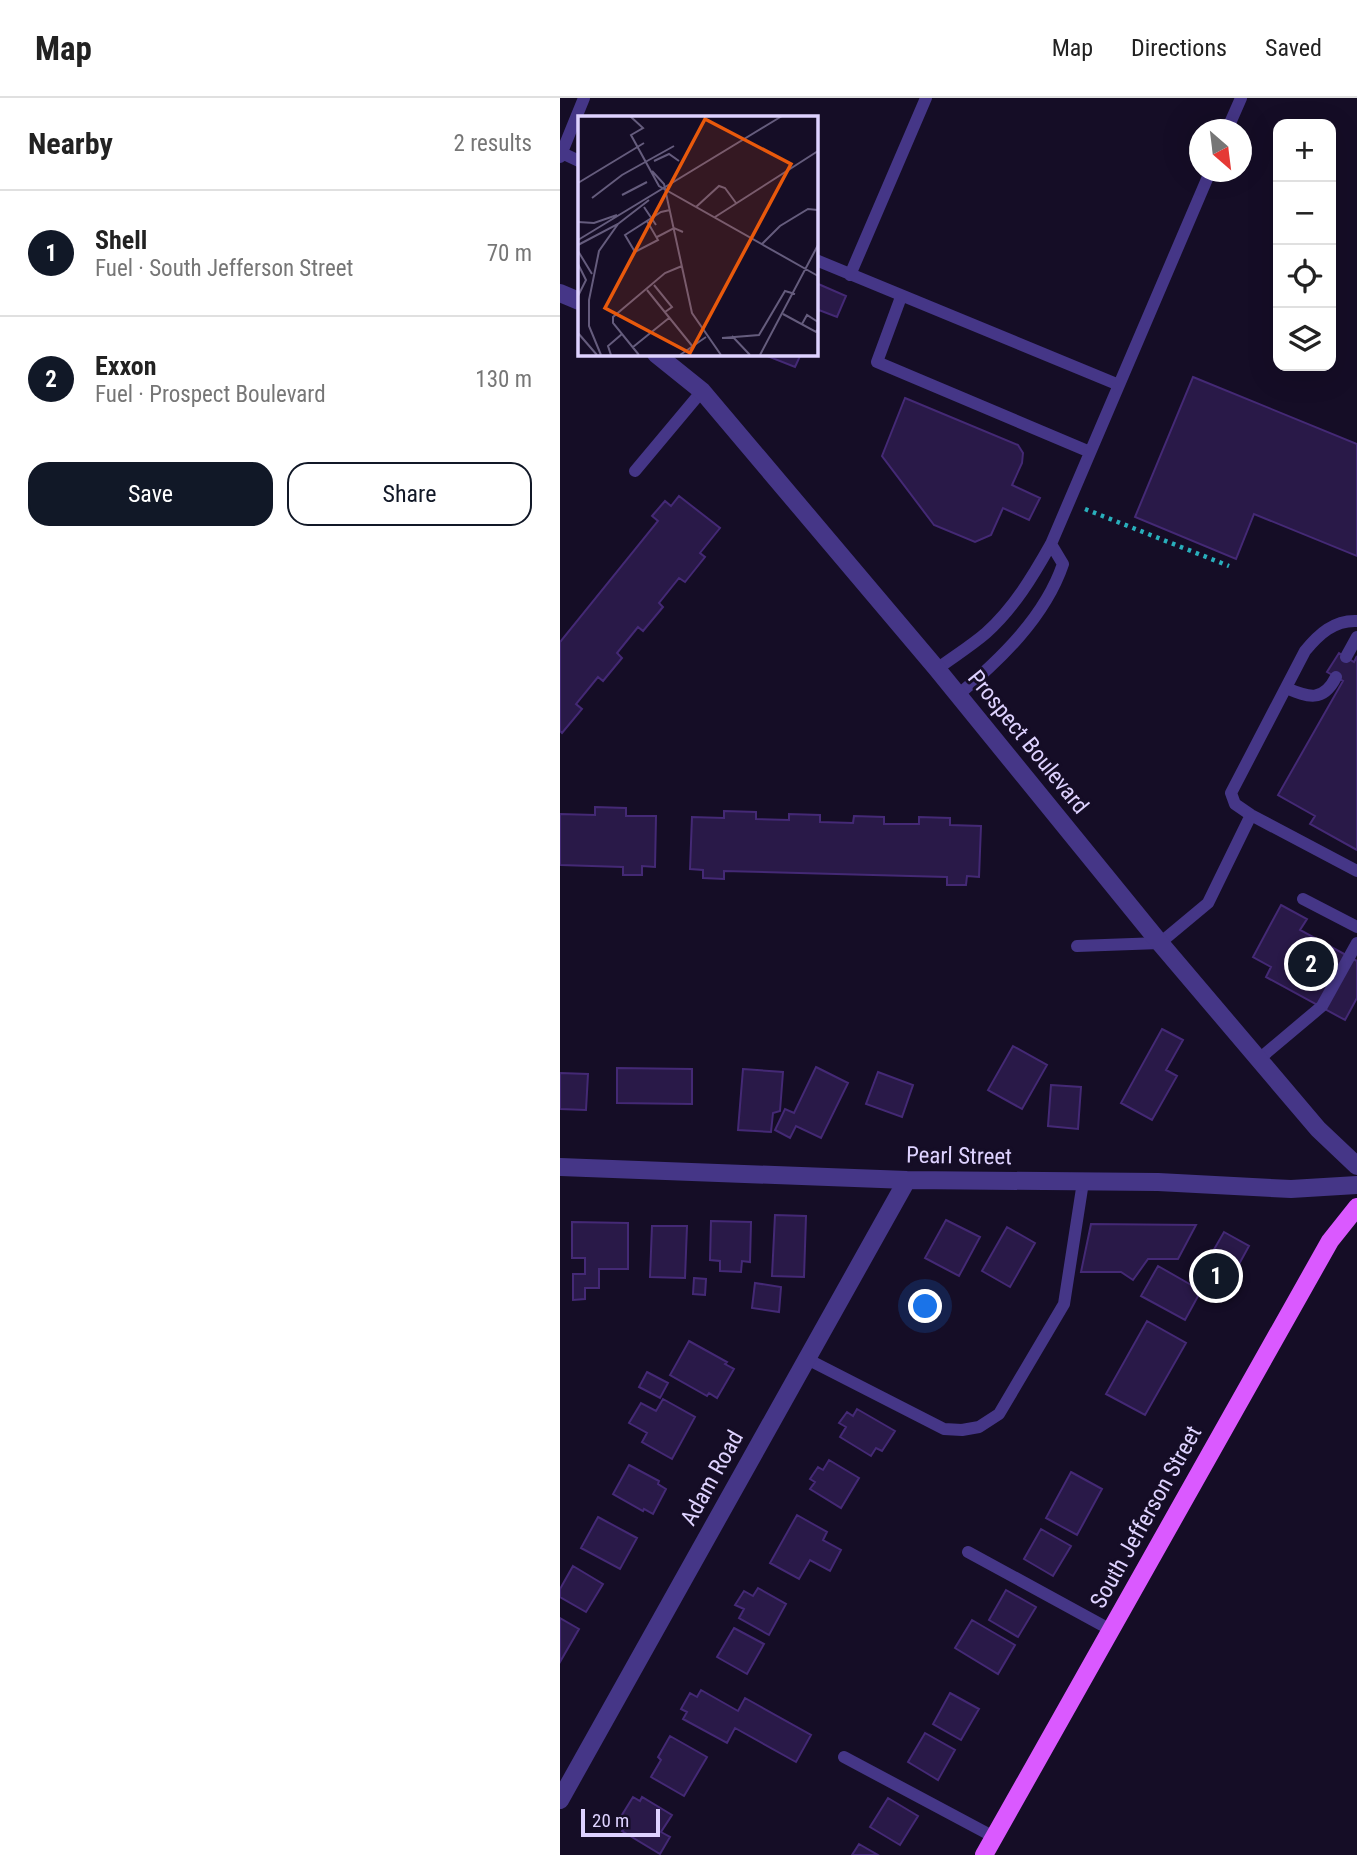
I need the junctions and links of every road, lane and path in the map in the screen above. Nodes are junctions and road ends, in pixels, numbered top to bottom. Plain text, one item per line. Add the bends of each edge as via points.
1 (584, 98) edge
2 (926, 98) edge
3 (1241, 98) edge
4 (1232, 119) edge
5 (561, 155) edge
6 (578, 160) edge
7 (1206, 182) edge
8 (817, 260) edge
9 (850, 275) junction
10 (560, 293) edge
11 (901, 297) junction
12 (578, 301) edge
13 (657, 355) edge
14 (1119, 385) junction
15 (702, 391) junction
16 (1090, 452) junction
17 (635, 471) dead end
18 (1069, 503) junction
19 (1051, 544) junction
20 (1228, 566) dead end
21 (1357, 621) edge
22 (1357, 637) edge
23 (1346, 657) dead end
24 (937, 669) junction
25 (1336, 677) dead end
26 (1286, 688) junction
27 (958, 695) junction
28 (1251, 815) junction
29 (1357, 871) edge
30 (1303, 899) dead end
31 (1357, 927) edge
32 (1160, 943) junction
33 (1357, 943) edge
34 (1077, 946) dead end
35 (1259, 1059) junction
36 (1357, 1166) edge
37 (560, 1167) edge
38 (907, 1180) junction
39 (1083, 1182) junction
40 (1357, 1185) edge
41 (1357, 1207) edge
42 (807, 1359) junction
43 (968, 1552) dead end
44 (1111, 1630) junction
45 (844, 1757) dead end
46 (560, 1800) edge
47 (994, 1837) junction
48 (984, 1855) edge

1 - 5 lane
2 - 9 lane
3 - 4 lane
5 - 6 lane
7 - 14 lane
8 - 9 lane
9 - 11 lane
10 - 12 street
11 - 14 lane
11 - 16 lane via 877,362
13 - 15 street, Prospect Boulevard
14 - 16 lane
15 - 17 lane
15 - 24 street, Prospect Boulevard
16 - 18 lane
18 - 19 lane
18 - 20 path
19 - 24 lane via 1006,612
19 - 27 lane via 1063,564 1058,580 1034,618 984,674
21 - 26 lane via 1331,626 1318,636
22 - 23 lane
24 - 27 street, Prospect Boulevard
25 - 26 lane via 1319,695 1308,697
26 - 28 lane via 1231,793 1235,804
27 - 32 street, Prospect Boulevard
28 - 29 lane
28 - 32 lane via 1208,903
30 - 31 lane
32 - 34 lane
32 - 35 street, Prospect Boulevard
33 - 35 lane via 1322,1006
35 - 36 street, Prospect Boulevard via 1318,1129
37 - 38 street, Pearl Street
38 - 39 street, Pearl Street
38 - 42 street, Adam Road
39 - 40 street, Pearl Street via 1291,1189
39 - 42 lane via 1064,1304 999,1414 979,1427 944,1429
41 - 44 main road, South Jefferson Street via 1330,1241
42 - 46 street, Adam Road
43 - 44 lane
44 - 47 main road, South Jefferson Street
45 - 47 lane
47 - 48 main road, South Jefferson Street

